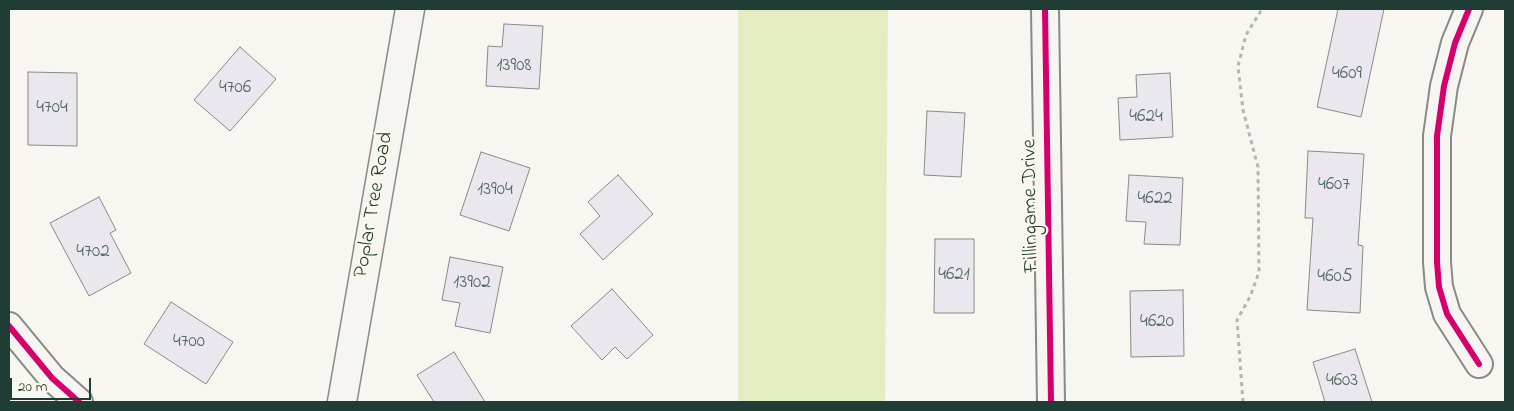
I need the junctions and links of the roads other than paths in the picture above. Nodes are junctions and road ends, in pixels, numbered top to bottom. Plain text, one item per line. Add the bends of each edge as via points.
1 (410, 9) edge
2 (1045, 9) edge
3 (1469, 9) edge
4 (9, 326) edge
5 (1479, 364) dead end
6 (79, 402) edge
7 (342, 402) edge
8 (1051, 402) edge

1 - 7 main road, Poplar Tree Road
2 - 8 street, Fillingame Drive
3 - 5 street via 1444,86 1437,136 1437,262 1439,287 1447,314
4 - 6 street via 52,378

